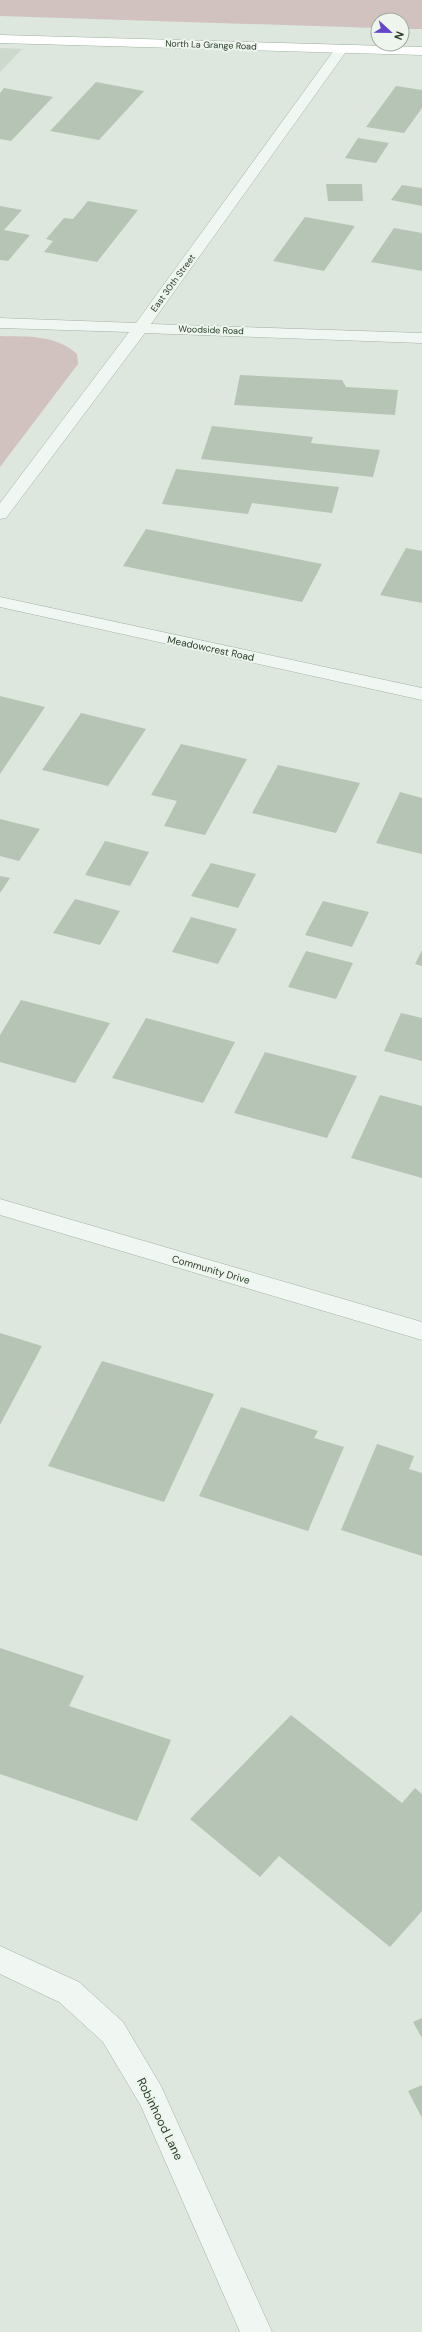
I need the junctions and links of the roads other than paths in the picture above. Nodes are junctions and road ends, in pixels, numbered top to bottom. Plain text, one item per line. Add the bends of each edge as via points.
1 (0, 39) edge
2 (342, 49) junction
3 (422, 51) edge
4 (0, 323) edge
5 (141, 327) junction
6 (422, 338) edge
7 (0, 514) edge
8 (0, 602) edge
9 (422, 694) edge
10 (0, 1207) edge
11 (422, 1331) edge
12 (0, 1960) edge
13 (256, 2332) edge

1 - 2 main road, North La Grange Road
2 - 3 main road, North La Grange Road
2 - 5 street, East 30th Street
4 - 5 street, Woodside Road
5 - 6 street, Woodside Road
5 - 7 street, East 30th Street
8 - 9 street, Meadowcrest Road
10 - 11 street, Community Drive
12 - 13 street, Robinhood Lane via 69,1992 113,2032 151,2096

